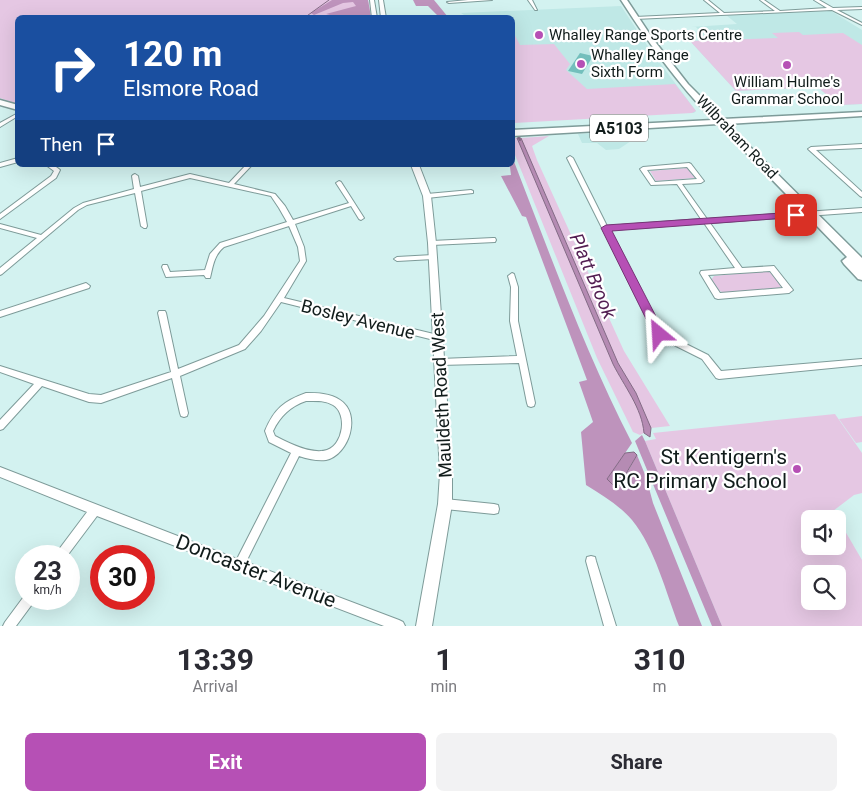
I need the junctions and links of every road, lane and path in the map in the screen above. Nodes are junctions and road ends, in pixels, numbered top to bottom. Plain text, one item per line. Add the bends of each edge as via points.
1 (372, 0) edge
2 (381, 0) edge
3 (490, 0) edge
4 (530, 0) edge
5 (624, 0) edge
6 (706, 0) edge
7 (762, 0) edge
8 (816, 0) edge
9 (449, 2) dead end
10 (862, 8) edge
11 (536, 9) dead end
12 (832, 9) junction
13 (778, 11) junction
14 (723, 14) junction
15 (374, 15) edge
16 (384, 15) edge
17 (635, 18) junction
18 (862, 24) edge
19 (0, 102) edge
20 (862, 108) edge
21 (0, 110) edge
22 (15, 112) edge
23 (15, 113) edge
24 (15, 114) edge
25 (862, 114) edge
26 (714, 119) junction
27 (0, 125) edge
28 (515, 129) edge
29 (523, 130) junction
30 (515, 133) edge
31 (862, 146) edge
32 (570, 158) dead end
33 (15, 161) edge
34 (0, 165) edge
35 (52, 167) edge
36 (247, 167) edge
37 (416, 167) edge
38 (135, 176) dead end
39 (678, 182) junction
40 (339, 183) dead end
41 (230, 185) junction
42 (136, 189) junction
43 (471, 192) dead end
44 (862, 195) edge
45 (427, 196) junction
46 (352, 204) junction
47 (862, 210) edge
48 (807, 214) junction
49 (0, 217) edge
50 (361, 218) dead end
51 (706, 222) junction
52 (290, 223) junction
53 (0, 226) edge
54 (144, 226) dead end
55 (606, 228) junction
56 (41, 237) junction
57 (493, 240) dead end
58 (432, 243) junction
59 (433, 257) junction
60 (397, 259) dead end
61 (862, 265) edge
62 (165, 267) dead end
63 (740, 270) junction
64 (0, 272) edge
65 (862, 276) edge
66 (524, 282) dead end
67 (86, 286) dead end
68 (278, 299) junction
69 (162, 313) dead end
70 (0, 314) edge
71 (438, 338) junction
72 (522, 359) junction
73 (440, 362) junction
74 (862, 362) edge
75 (0, 369) edge
76 (175, 374) junction
77 (41, 382) junction
78 (531, 403) dead end
79 (184, 413) dead end
80 (0, 426) edge
81 (297, 450) junction
82 (0, 472) edge
83 (445, 504) junction
84 (494, 509) dead end
85 (95, 510) junction
86 (69, 545) edge
87 (591, 562) dead end
88 (240, 564) junction
89 (20, 610) edge
90 (8, 626) edge
91 (399, 626) edge
92 (424, 626) edge
93 (610, 626) edge

1 - 15 street
2 - 16 street
3 - 9 street
4 - 11 street
5 - 17 highway, Wilbraham Road
6 - 14 street
7 - 13 street
8 - 12 street
10 - 12 street
12 - 13 street
12 - 18 street
13 - 14 street
14 - 17 street
17 - 26 highway, Wilbraham Road via 685,86
19 - 22 highway
20 - 26 highway, A5103
21 - 23 highway
24 - 27 street
25 - 26 highway, A5103
26 - 29 highway, A5103
26 - 48 highway, Wilbraham Road
28 - 29 highway, A5103
29 - 30 highway, A5103
31 - 44 street via 811,149
32 - 55 street
33 - 34 street
35 - 49 street via 57,170 54,176
36 - 41 street
37 - 45 street, Mauldeth Road West
38 - 42 street
39 - 39 street via 653,184 643,168 689,165 701,180
39 - 51 street
40 - 46 street
41 - 42 street via 190,176
41 - 52 street via 273,195
42 - 54 street
42 - 56 street via 85,204
43 - 45 street
45 - 58 street, Mauldeth Road West
46 - 50 street
46 - 52 street
47 - 48 street
48 - 51 street
48 - 61 highway, Wilbraham Road
48 - 65 highway, Wilbraham Road
51 - 55 street
51 - 63 street
52 - 62 street via 216,249 208,274 168,275
52 - 68 street via 305,255
53 - 56 street
55 - 74 street via 659,334 705,357 720,375
56 - 64 street
57 - 58 street
58 - 59 street, Mauldeth Road West
59 - 60 street
59 - 71 street, Mauldeth Road West
63 - 63 street via 772,268 789,290 718,296 703,274
66 - 72 street via 514,279 514,321
67 - 70 street
68 - 71 street, Bosley Avenue
68 - 76 street via 242,347
69 - 76 street
71 - 73 street, Mauldeth Road West
72 - 73 street
72 - 78 street
73 - 83 street, Mauldeth Road West
75 - 77 street
76 - 77 street via 101,399
76 - 79 street
77 - 80 street
81 - 81 street via 272,439 269,431 282,409 295,400 318,397 338,403 345,410 347,423 338,449 328,455
81 - 88 street
82 - 85 street, Doncaster Avenue
83 - 84 street
83 - 92 street, Mauldeth Road West
85 - 86 street
85 - 88 street, Doncaster Avenue
87 - 93 street
88 - 91 street, Doncaster Avenue
89 - 90 street

